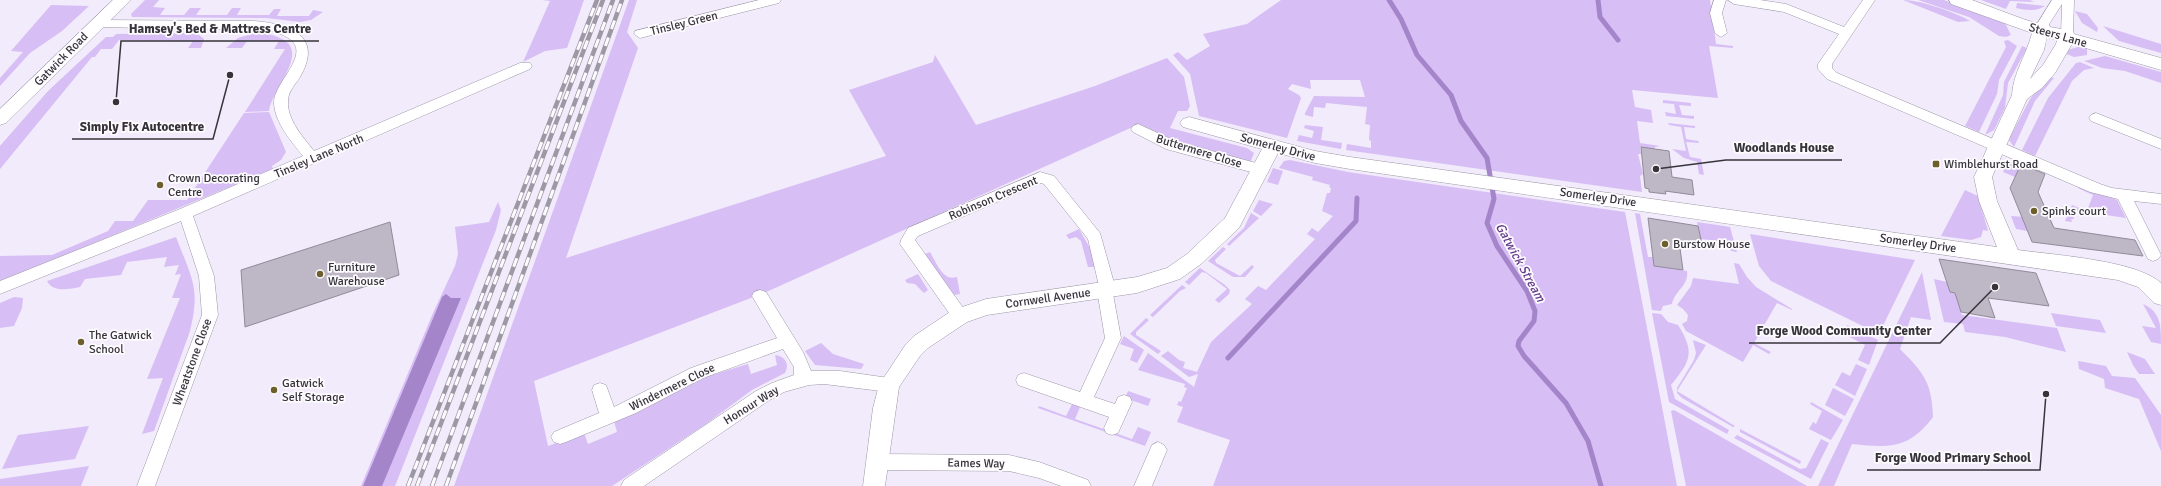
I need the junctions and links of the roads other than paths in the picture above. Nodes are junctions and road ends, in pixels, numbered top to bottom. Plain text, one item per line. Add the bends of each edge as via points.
1 (123, 0) edge
2 (775, 0) edge
3 (1720, 0) edge
4 (1734, 0) edge
5 (1869, 0) edge
6 (1957, 0) edge
7 (1970, 0) edge
8 (2058, 0) edge
9 (2068, 0) edge
10 (96, 24) junction
11 (2042, 27) junction
12 (1846, 32) junction
13 (1721, 33) dead end
14 (640, 34) dead end
15 (2067, 34) junction
16 (2161, 60) edge
17 (2161, 64) edge
18 (525, 66) dead end
19 (2020, 95) junction
20 (2096, 118) dead end
21 (0, 120) edge
22 (1189, 123) dead end
23 (1138, 129) dead end
24 (2161, 144) edge
25 (1273, 146) junction
26 (1996, 147) junction
27 (312, 159) junction
28 (1262, 170) junction
29 (2123, 194) junction
30 (2161, 199) edge
31 (186, 213) junction
32 (2153, 254) dead end
33 (2010, 255) junction
34 (0, 288) edge
35 (1107, 290) junction
36 (760, 296) dead end
37 (2161, 297) edge
38 (960, 316) junction
39 (786, 341) junction
40 (803, 378) junction
41 (1024, 380) dead end
42 (889, 385) junction
43 (600, 390) dead end
44 (1084, 401) junction
45 (609, 417) junction
46 (1112, 428) dead end
47 (560, 437) dead end
48 (1158, 450) dead end
49 (877, 462) junction
50 (1075, 485) edge
51 (146, 486) edge
52 (631, 486) edge
53 (874, 486) edge
54 (1143, 486) edge

1 - 10 street, Gatwick Road
2 - 14 street, Tinsley Green
3 - 13 street via 1716,13
4 - 12 street via 1786,8
5 - 12 street
6 - 11 street, Steers Lane
7 - 11 street, Steers Lane
8 - 11 street
9 - 15 street
10 - 21 street, Gatwick Road
10 - 27 street via 258,26 277,28 289,33 300,42 303,54 298,69 282,96 281,104 285,119
11 - 15 street, Steers Lane
11 - 19 street via 2036,50 2021,81
12 - 26 street via 1824,64 1832,76
15 - 16 street, Steers Lane
15 - 17 street, Steers Lane
15 - 19 street via 2063,47 2049,69 2031,89
18 - 27 street, Tinsley Lane North
19 - 26 street
20 - 24 street
22 - 25 street, Somerley Drive
23 - 28 street, Buttermere Close via 1171,145
25 - 28 street, Cornwell Avenue
25 - 33 street, Somerley Drive via 1329,160
26 - 29 street via 2095,188
26 - 33 street via 1986,169 1984,186
27 - 31 street, Tinsley Lane North
28 - 35 street, Cornwell Avenue via 1232,223 1186,265 1163,279
29 - 30 street
29 - 32 street
31 - 34 street, Tinsley Lane North
31 - 51 street, Wheatstone Close via 207,278 210,315
33 - 37 street, Somerley Drive via 2132,275 2150,285
35 - 38 street, Cornwell Avenue via 986,307
35 - 38 street, Robinson Crescent via 1095,237 1049,180 1040,177 912,232 909,236 908,244
35 - 44 street via 1113,338
36 - 39 street
38 - 42 street, Cornwell Avenue via 921,342
39 - 40 street via 802,367
39 - 45 street, Windermere Close via 697,373
40 - 42 street, Honour Way via 841,377
40 - 52 street, Honour Way via 767,393
41 - 44 street
42 - 49 street, Cornwell Avenue
43 - 45 street
44 - 46 street via 1122,407
45 - 47 street, Windermere Close
48 - 54 street
49 - 50 street, Eames Way via 1009,463 1039,470
49 - 53 street, Cornwell Avenue

